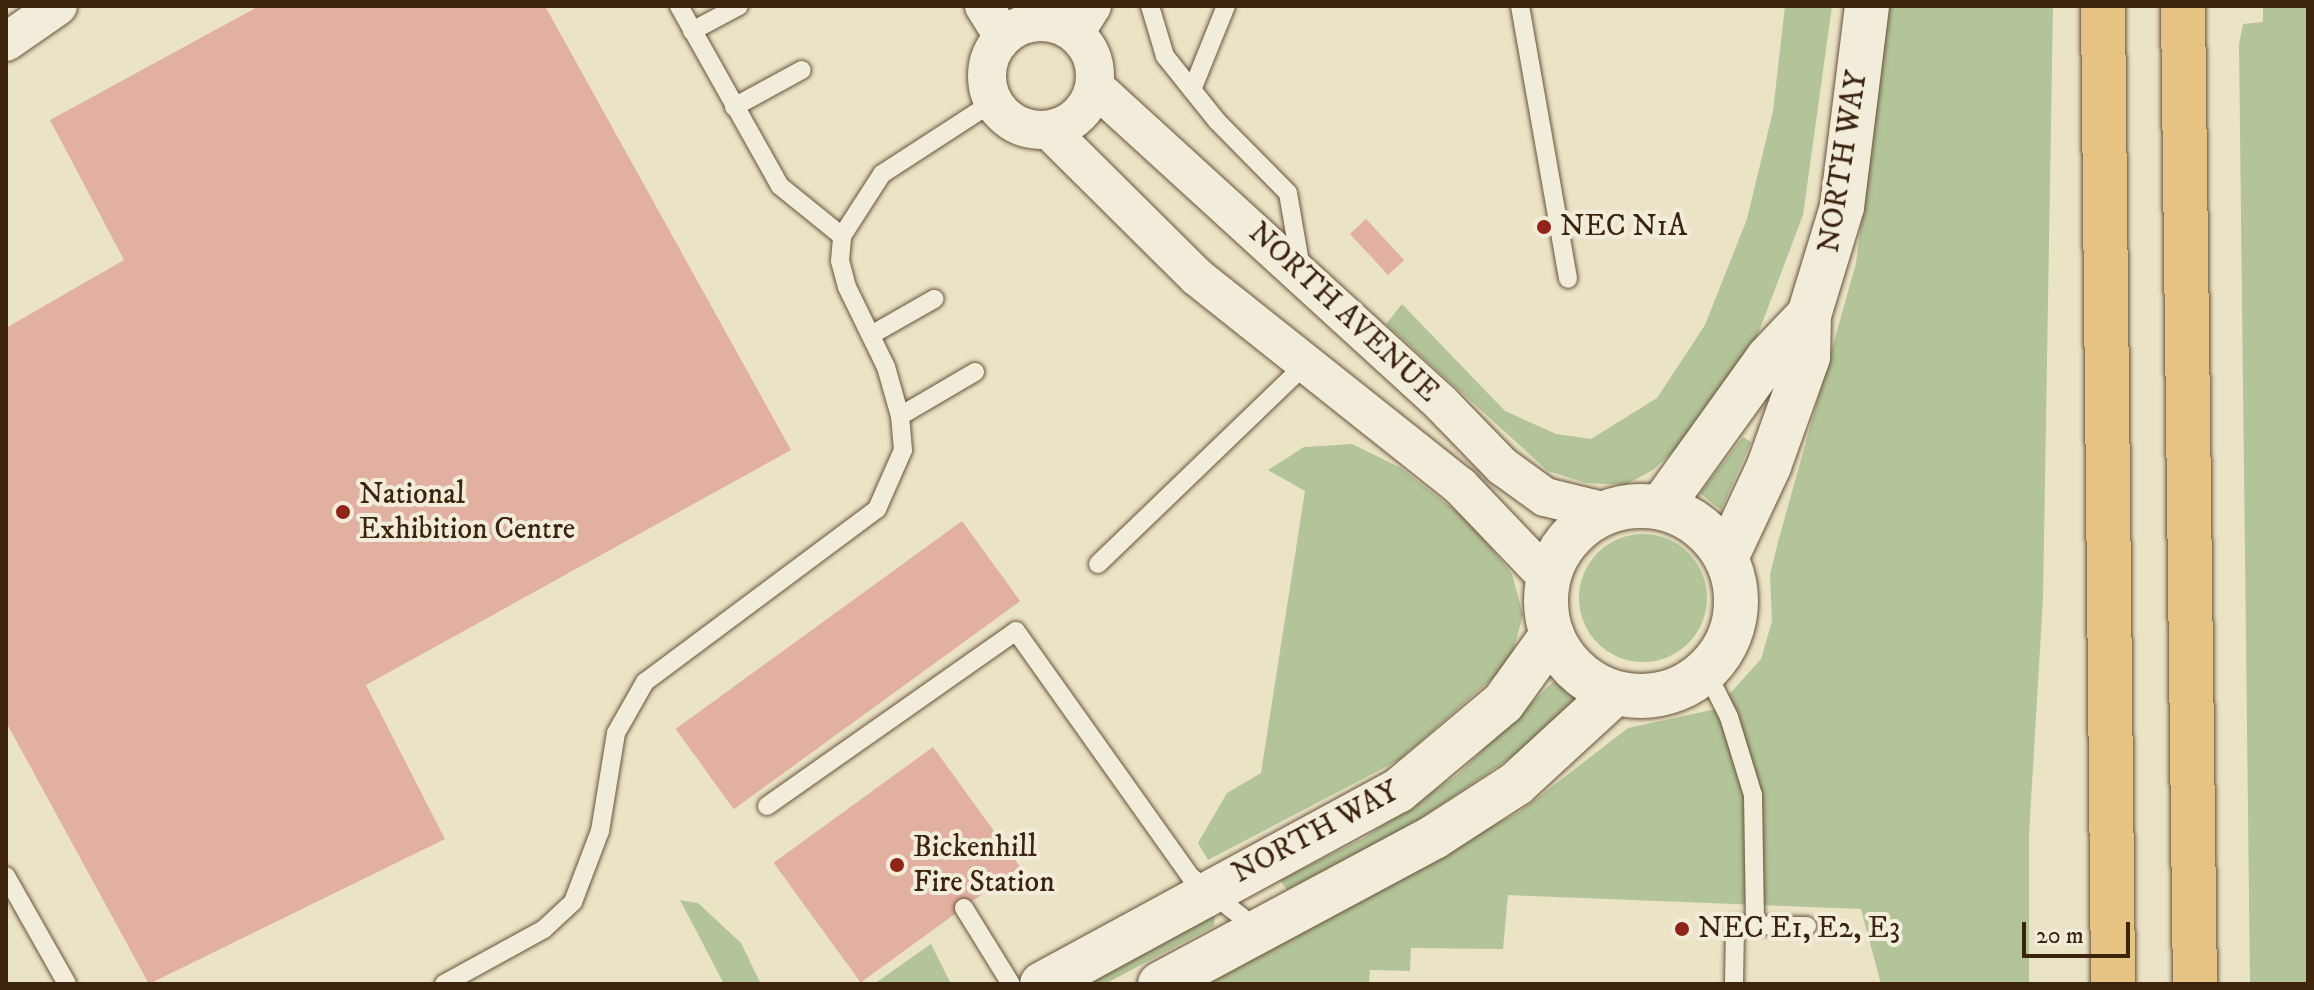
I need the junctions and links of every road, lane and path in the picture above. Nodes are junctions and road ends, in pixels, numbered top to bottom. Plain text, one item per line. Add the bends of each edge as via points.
1 (58, 6) edge
2 (679, 6) edge
3 (739, 6) edge
4 (1150, 6) edge
5 (1226, 6) edge
6 (1520, 6) edge
7 (1867, 6) edge
8 (2103, 6) edge
9 (2183, 6) edge
10 (1084, 20) edge
11 (994, 21) edge
12 (692, 31) junction
13 (6, 42) edge
14 (802, 70) dead end
15 (1095, 87) junction
16 (1192, 90) junction
17 (993, 102) junction
18 (734, 107) junction
19 (1049, 130) junction
20 (842, 236) junction
21 (1303, 276) junction
22 (1568, 279) dead end
23 (934, 299) dead end
24 (1809, 315) junction
25 (871, 335) junction
26 (1309, 361) junction
27 (975, 372) dead end
28 (900, 416) junction
29 (1661, 507) junction
30 (1606, 512) junction
31 (1726, 558) junction
32 (1098, 564) dead end
33 (1548, 578) junction
34 (1552, 635) junction
35 (1706, 671) junction
36 (1615, 693) junction
37 (767, 806) dead end
38 (6, 876) edge
39 (1208, 891) junction
40 (964, 908) dead end
41 (1755, 925) junction
42 (1807, 926) dead end
43 (1257, 929) junction
44 (452, 982) edge
45 (67, 984) edge
46 (1011, 984) edge
47 (1042, 984) edge
48 (1160, 984) edge
49 (1734, 984) edge
50 (2113, 984) edge
51 (2195, 984) edge

1 - 13 street
2 - 12 lane
3 - 12 lane
4 - 16 lane via 1165,56
5 - 16 lane
6 - 22 lane
7 - 24 street, NORTH WAY via 1842,207
8 - 50 highway
9 - 51 highway
10 - 11 street
10 - 15 street
11 - 17 street via 987,73
12 - 18 lane
14 - 18 lane
15 - 19 street via 1077,117
15 - 21 street, NORTH AVENUE
16 - 21 lane via 1288,193
17 - 19 street via 1016,124
17 - 20 lane via 882,174
18 - 20 lane via 780,186
19 - 26 street, NORTH AVENUE via 1197,277
20 - 25 lane via 840,261 847,287
21 - 30 street, NORTH AVENUE via 1502,466 1545,497
23 - 25 lane
24 - 29 street, NORTH WAY via 1768,358
24 - 31 street, NORTH WAY via 1808,357 1795,398
25 - 28 lane
26 - 32 lane
26 - 33 street, NORTH AVENUE via 1460,486
27 - 28 lane
28 - 44 lane via 903,450 877,509 645,682 628,703 616,733 590,867 573,902 544,929
29 - 30 street
29 - 31 street via 1699,525
30 - 33 street via 1580,527
31 - 35 street via 1735,581 1732,630
33 - 34 street
34 - 36 street via 1577,671
34 - 39 street, NORTH WAY via 1503,703 1398,791
35 - 36 street via 1663,694
35 - 41 lane via 1729,717 1753,795
36 - 43 street, NORTH WAY via 1516,784 1434,837
37 - 39 lane via 1016,631 1191,877
38 - 45 lane
39 - 43 lane
39 - 47 street, NORTH WAY
40 - 46 lane
41 - 42 lane
41 - 49 lane via 1735,925
43 - 48 street, NORTH WAY

